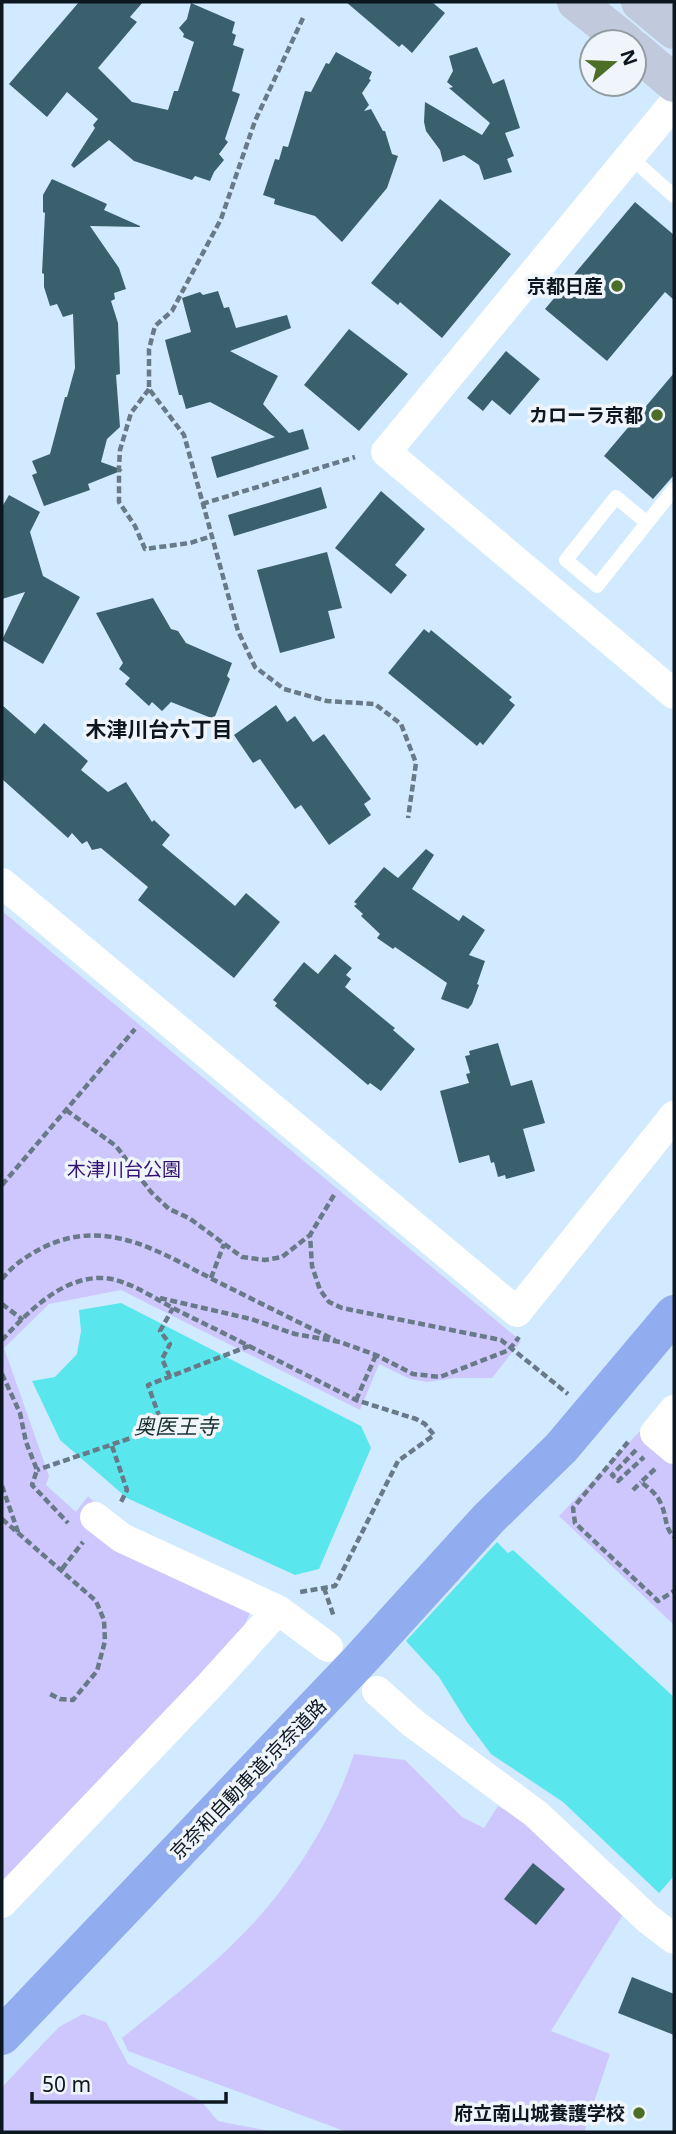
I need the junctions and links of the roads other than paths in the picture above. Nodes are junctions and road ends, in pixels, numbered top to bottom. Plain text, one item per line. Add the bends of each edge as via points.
1 (576, 2) edge
2 (639, 2) edge
3 (608, 28) edge
4 (674, 30) edge
5 (648, 61) edge
6 (674, 83) edge
7 (674, 103) edge
8 (629, 157) junction
9 (674, 196) edge
10 (674, 489) edge
11 (647, 523) junction
12 (674, 694) edge
13 (2, 883) edge
14 (674, 1116) edge
15 (674, 1293) edge
16 (674, 1314) edge
17 (674, 1410) edge
18 (674, 1449) edge
19 (489, 1518) junction
20 (98, 1524) road end
21 (288, 1601) junction
22 (355, 1666) junction
23 (2, 1903) edge
24 (97, 1933) junction
25 (674, 1939) edge
26 (2, 2015) edge
27 (2, 2036) edge

1 - 3 main road
2 - 4 main road
5 - 6 main road
7 - 8 street
8 - 9 lane
8 - 12 street via 386,452
10 - 11 lane
11 - 11 lane via 616,497 566,560 597,586
13 - 14 street via 517,1312
15 - 19 highway, 京奈和自動車道;京奈道路 via 551,1435
16 - 19 highway, 京奈和自動車道;京奈道路 via 561,1448
17 - 18 street via 655,1433
19 - 22 highway, 京奈和自動車道;京奈道路
20 - 21 street via 122,1538
21 - 22 street
21 - 23 street
22 - 24 highway, 京奈和自動車道;京奈道路
22 - 25 street via 423,1731 536,1814
24 - 26 highway
24 - 27 highway, 京奈和自動車道;京奈道路

